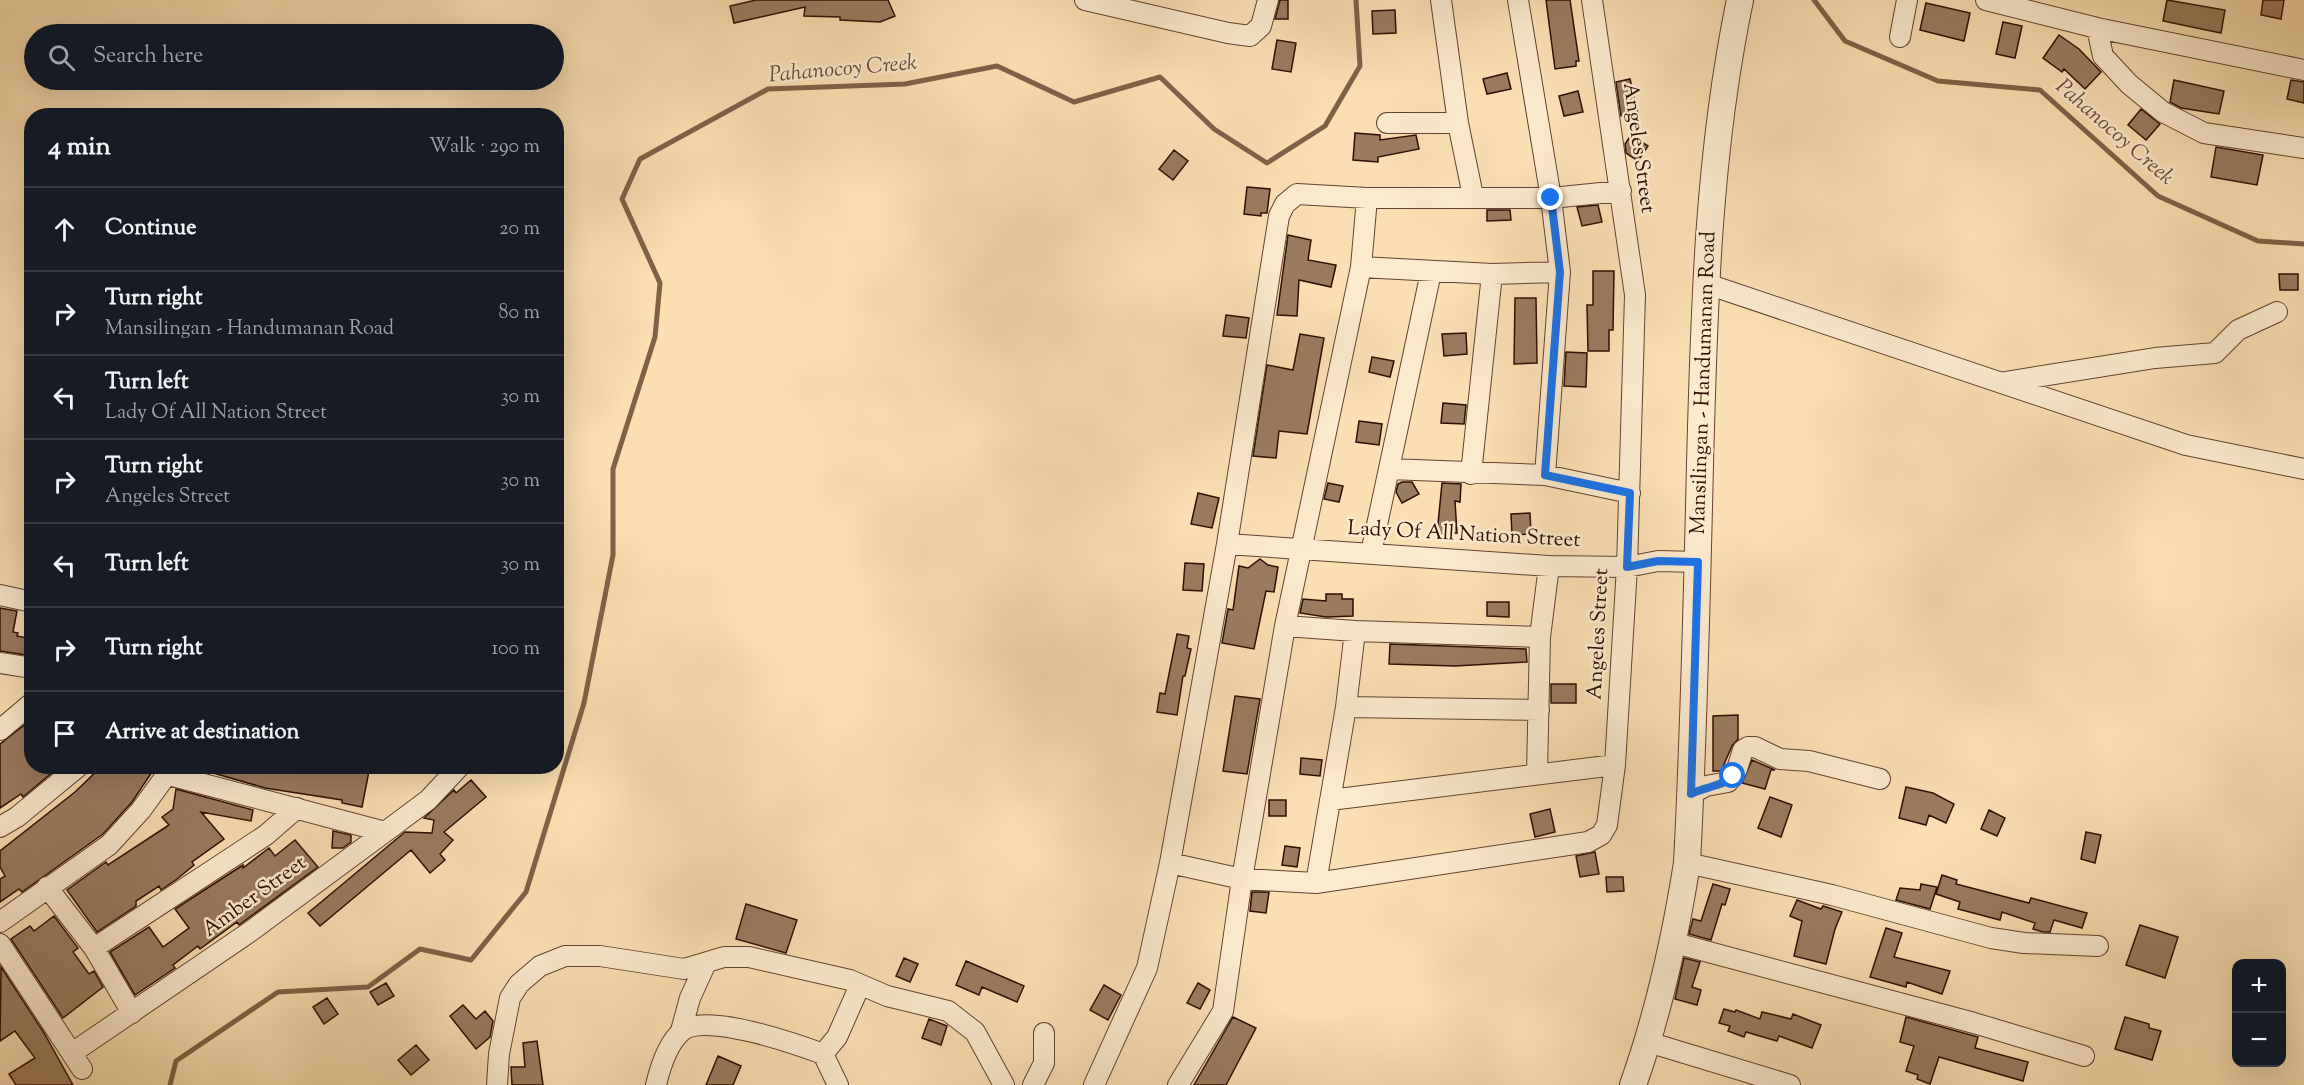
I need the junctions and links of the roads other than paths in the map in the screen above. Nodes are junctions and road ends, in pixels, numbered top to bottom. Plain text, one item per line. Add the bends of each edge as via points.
1 (1085, 0) edge
2 (1269, 0) edge
3 (1441, 0) edge
4 (1518, 0) edge
5 (1592, 0) edge
6 (1740, 0) edge
7 (1907, 0) edge
8 (1986, 0) edge
9 (2097, 28) junction
10 (1900, 37) dead end
11 (2304, 70) edge
12 (1388, 123) dead end
13 (1458, 123) junction
14 (2304, 148) edge
15 (1621, 191) junction
16 (1473, 196) junction
17 (1367, 198) junction
18 (1551, 198) junction
19 (1361, 267) junction
20 (1431, 272) junction
21 (1560, 272) junction
22 (1492, 274) junction
23 (1704, 283) junction
24 (2277, 312) dead end
25 (2002, 382) junction
26 (1389, 469) junction
27 (2304, 469) edge
28 (1471, 474) junction
29 (1545, 475) junction
30 (1630, 493) junction
31 (1227, 544) junction
32 (1299, 550) junction
33 (1371, 553) junction
34 (1698, 562) junction
35 (1549, 566) junction
36 (1627, 567) junction
37 (0, 595) edge
38 (24, 600) edge
39 (1285, 626) junction
40 (1355, 631) junction
41 (1540, 637) junction
42 (0, 663) edge
43 (24, 667) edge
44 (1346, 707) junction
45 (24, 710) edge
46 (1539, 710) junction
47 (0, 730) edge
48 (1615, 765) junction
49 (69, 774) edge
50 (168, 774) edge
51 (181, 774) edge
52 (450, 774) edge
53 (1537, 774) junction
54 (1880, 780) dead end
55 (1691, 794) junction
56 (1330, 801) junction
57 (297, 808) junction
58 (0, 827) edge
59 (385, 832) junction
60 (1170, 863) junction
61 (1687, 863) junction
62 (1242, 879) junction
63 (1316, 883) junction
64 (47, 887) junction
65 (0, 922) edge
66 (0, 944) edge
67 (1675, 944) junction
68 (2098, 946) dead end
69 (94, 948) junction
70 (705, 965) junction
71 (860, 984) junction
72 (132, 1012) junction
73 (681, 1031) junction
74 (1044, 1033) dead end
75 (1648, 1042) junction
76 (823, 1054) junction
77 (2084, 1056) dead end
78 (497, 1085) edge
79 (656, 1085) edge
80 (838, 1085) edge
81 (1004, 1085) edge
82 (1033, 1085) edge
83 (1094, 1085) edge
84 (1178, 1085) edge
85 (1633, 1085) edge
86 (1790, 1085) edge

1 - 2 street via 1250,36 1261,26
3 - 13 street
4 - 18 street
5 - 15 street, Angeles Street
6 - 23 street, Mansilingan - Handumanan Road
7 - 10 street
8 - 9 street
9 - 11 street
9 - 14 street via 2103,56 2163,112 2204,133
12 - 13 street
13 - 16 street
15 - 18 street
15 - 30 street, Angeles Street via 1635,295
16 - 17 street
16 - 18 street
17 - 19 street
17 - 31 street via 1297,195 1279,216
18 - 21 street
19 - 20 street
19 - 32 street
20 - 22 street
20 - 26 street
21 - 22 street
21 - 29 street
22 - 28 street
23 - 25 street
23 - 34 street, Mansilingan - Handumanan Road
24 - 25 street via 2238,330 2215,353 2155,358
25 - 27 street via 2186,445
26 - 28 street
26 - 33 street
28 - 29 street
29 - 30 street
30 - 36 street, Angeles Street
31 - 32 street, Lady Of All Nation Street
31 - 60 street
32 - 33 street, Lady Of All Nation Street
32 - 39 street
33 - 35 street, Lady Of All Nation Street
34 - 36 street, Lady Of All Nation Street via 1658,561
34 - 55 street, Mansilingan - Handumanan Road
35 - 36 street, Lady Of All Nation Street
35 - 41 street
36 - 48 street, Angeles Street
37 - 38 street
39 - 40 street
39 - 62 street
40 - 41 street
40 - 44 street
41 - 46 street
42 - 43 street
44 - 46 street
44 - 56 street
45 - 47 street
46 - 53 street
48 - 53 street
48 - 63 street, Angeles Street via 1607,825 1601,835 1588,842
49 - 58 street
50 - 64 street via 109,845
51 - 57 street
52 - 59 street, Amber Street via 428,800
53 - 56 street
54 - 55 street via 1809,761 1780,759 1748,747 1728,782
55 - 61 street, Mansilingan - Handumanan Road
56 - 63 street
57 - 59 street
57 - 69 street via 266,835
59 - 72 street, Amber Street
60 - 62 street, Angeles Street
60 - 83 street via 1147,968
61 - 67 street, Mansilingan - Handumanan Road
61 - 68 street via 1832,895 1991,938 2024,944
62 - 63 street, Angeles Street
62 - 84 street via 1223,1011
64 - 65 street
64 - 69 street
66 - 72 street, Amber Street via 77,1061
67 - 75 street, Mansilingan - Handumanan Road
67 - 77 street
69 - 72 street
70 - 71 street via 724,957 749,957
70 - 73 street
70 - 78 street via 684,969 600,956 565,956 540,966 519,984 510,998
71 - 76 street via 837,1037
71 - 81 street via 887,996 948,1011 975,1032
73 - 76 street via 691,1026 715,1026 766,1034
73 - 79 street via 660,1069
74 - 82 street via 1044,1063
75 - 85 street, Mansilingan - Handumanan Road
75 - 86 street
76 - 80 street

